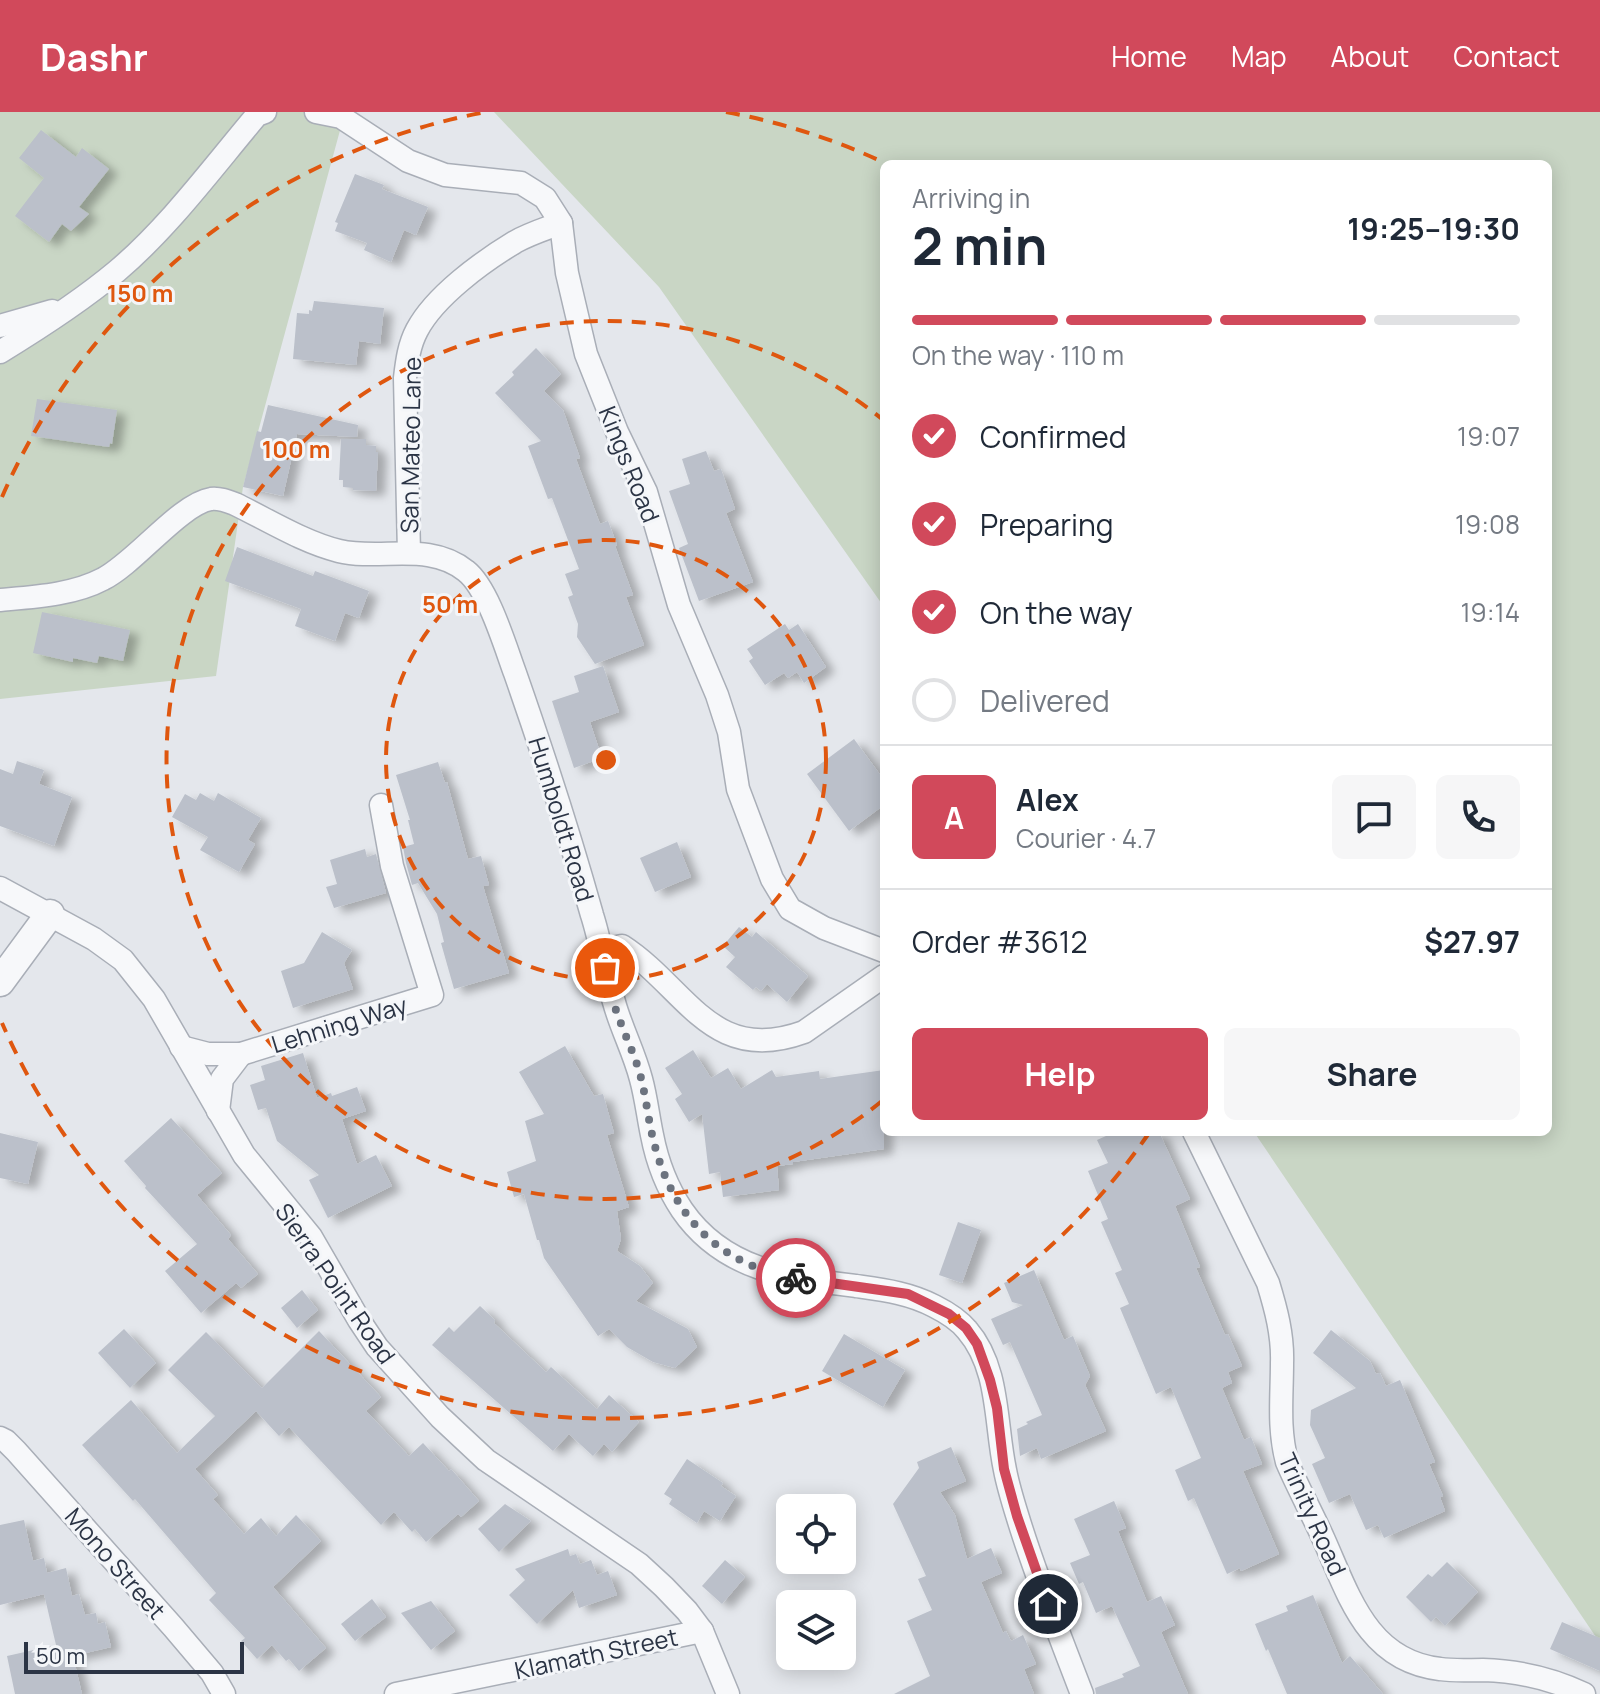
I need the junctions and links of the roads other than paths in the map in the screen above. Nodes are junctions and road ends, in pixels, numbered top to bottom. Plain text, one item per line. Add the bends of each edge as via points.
1 (265, 112) edge
2 (316, 112) edge
3 (561, 223) junction
4 (76, 303) junction
5 (0, 326) edge
6 (0, 352) edge
7 (409, 553) junction
8 (0, 600) edge
9 (381, 805) dead end
10 (0, 888) edge
11 (50, 914) junction
12 (880, 949) edge
13 (600, 951) junction
14 (880, 979) edge
15 (0, 982) edge
16 (181, 1047) junction
17 (241, 1054) junction
18 (218, 1111) junction
19 (1196, 1136) edge
20 (0, 1438) edge
21 (702, 1631) junction
22 (224, 1694) edge
23 (396, 1694) edge
24 (728, 1694) edge
25 (1082, 1694) edge
26 (1584, 1694) edge

1 - 4 street via 159,231
2 - 3 street via 341,117 408,161 445,175 521,183 545,198
3 - 7 street, San Mateo Lane via 515,242 474,271 428,313 412,340 405,378
3 - 12 street, Kings Road via 586,354 646,492 679,605 717,695 738,789 772,879 790,909
4 - 5 street
4 - 6 street
7 - 8 street, Humboldt Road via 338,551 235,504 211,499 182,514 99,581
7 - 13 street, Humboldt Road via 447,560 463,569 486,600 546,762
9 - 17 street, Lehning Way via 392,866 432,995
10 - 11 street, Sierra Point Road
11 - 15 street
11 - 16 street, Sierra Point Road via 123,960 154,999
13 - 14 street via 622,946 711,1026 761,1041 804,1032
13 - 25 street, Humboldt Road via 641,1077 656,1153 691,1222 719,1248 755,1268 921,1299 949,1314 977,1344 997,1408 1004,1469 1017,1516
16 - 17 street, Lehning Way
16 - 18 street, Sierra Point Road
17 - 18 street, Lehning Way via 222,1079
18 - 21 street, Sierra Point Road via 252,1167 311,1237 377,1347 419,1395 486,1460 639,1564
19 - 26 street, Trinity Road via 1268,1283 1281,1331 1282,1443 1287,1462 1357,1613 1393,1653 1425,1666 1526,1676
20 - 22 street, Mono Street via 134,1582
21 - 23 street, Klamath Street
21 - 24 street, Sierra Point Road

